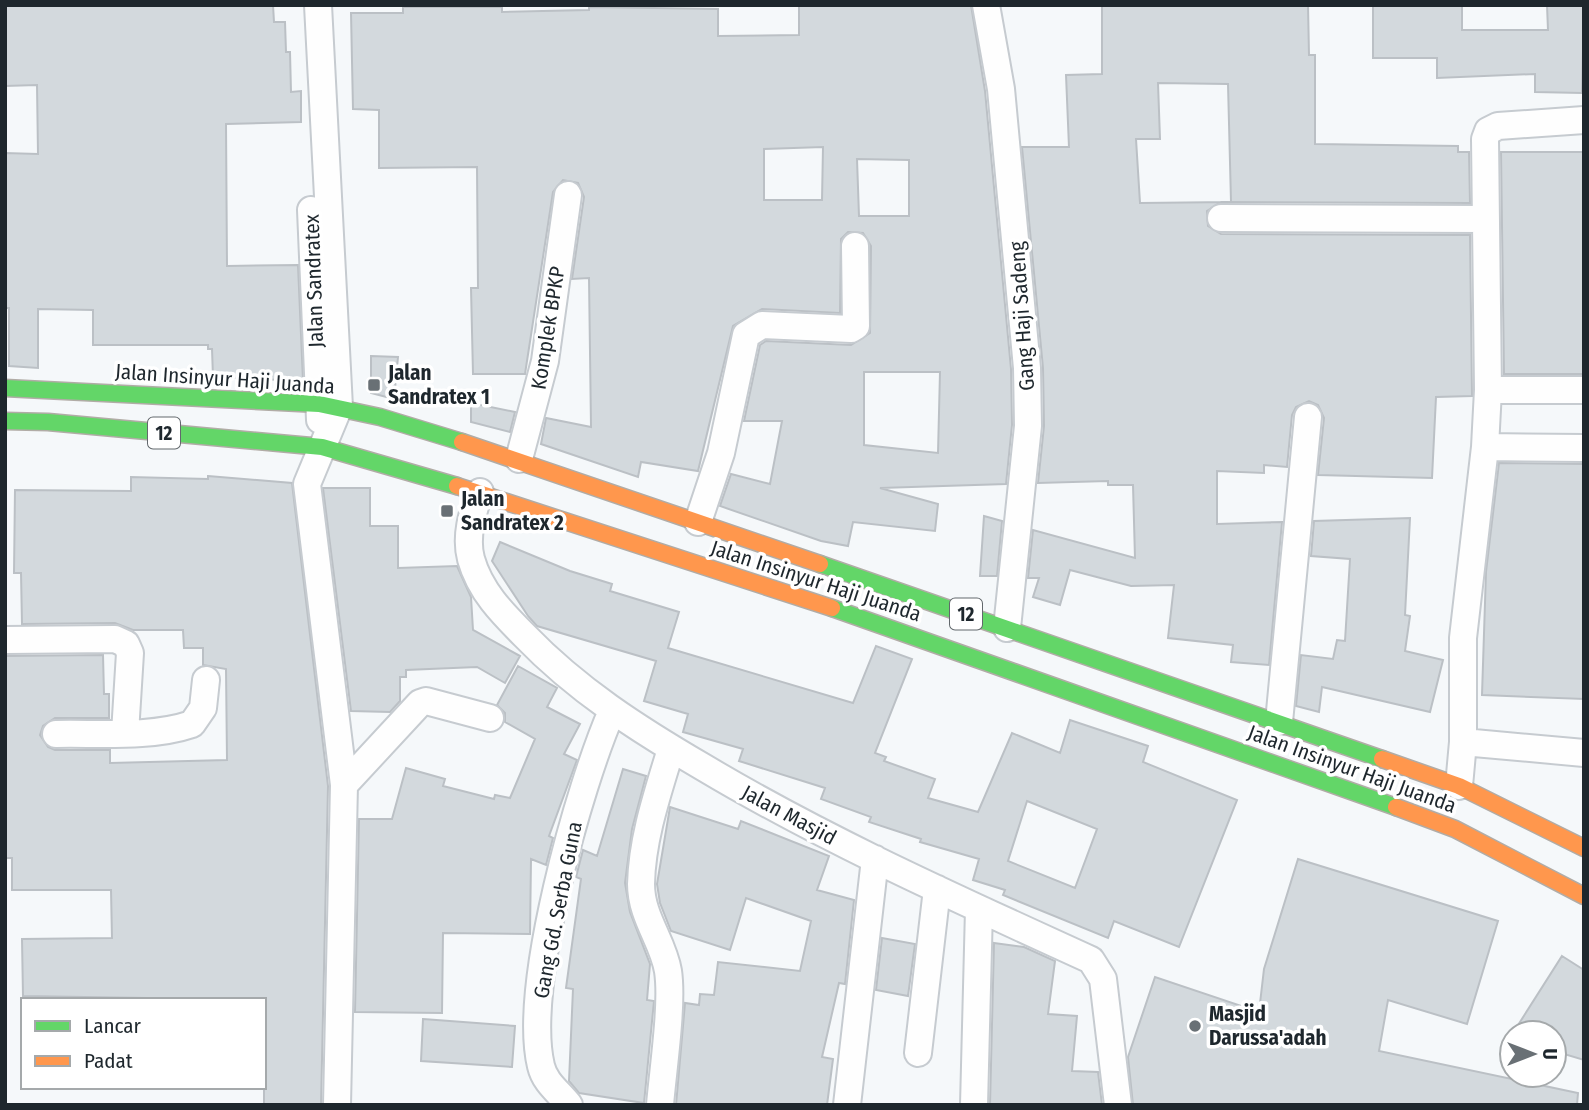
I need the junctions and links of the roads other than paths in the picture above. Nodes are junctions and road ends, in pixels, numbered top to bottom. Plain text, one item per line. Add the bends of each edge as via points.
1 (303, 5) edge
2 (318, 5) edge
3 (986, 5) edge
4 (1584, 120) edge
5 (568, 195) dead end
6 (1221, 218) dead end
7 (1485, 219) junction
8 (855, 246) dead end
9 (5, 388) edge
10 (1488, 390) junction
11 (1584, 390) edge
12 (329, 406) junction
13 (1308, 416) dead end
14 (5, 421) edge
15 (322, 447) junction
16 (1485, 447) junction
17 (1584, 448) edge
18 (519, 458) junction
19 (480, 492) junction
20 (698, 522) junction
21 (1007, 628) junction
22 (5, 640) edge
23 (206, 680) dead end
24 (612, 711) junction
25 (490, 718) dead end
26 (1279, 722) junction
27 (125, 733) junction
28 (56, 734) dead end
29 (1463, 742) junction
30 (671, 749) junction
31 (1584, 753) edge
32 (344, 785) junction
33 (1459, 786) junction
34 (1584, 848) edge
35 (875, 859) junction
36 (937, 889) junction
37 (1584, 896) edge
38 (979, 909) junction
39 (918, 1053) dead end
40 (337, 1105) edge
41 (569, 1105) edge
42 (660, 1105) edge
43 (847, 1105) edge
44 (974, 1105) edge
45 (1118, 1105) edge

1 - 12 street, Jalan Sandratex
2 - 12 street, Jalan Sandratex
3 - 21 street, Gang Haji Sadeng via 1002,103 1027,368 1028,426
4 - 7 street via 1510,124 1488,131 1484,145
5 - 18 street, Komplek BPKP via 545,361
6 - 7 street
7 - 10 street
8 - 20 street via 856,326 762,325 746,335 721,453
9 - 12 highway, Jalan Insinyur Haji Juanda / 12
10 - 11 street
10 - 16 street
12 - 15 street, Jalan Sandratex
12 - 18 highway, Jalan Insinyur Haji Juanda / 12
13 - 26 street
14 - 15 highway, Jalan Insinyur Haji Juanda / 12
15 - 19 highway, Jalan Insinyur Haji Juanda / 12
15 - 32 street, Jalan Sandratex via 307,484
16 - 17 street
16 - 29 street via 1463,638
18 - 20 highway, Jalan Insinyur Haji Juanda / 12
19 - 24 street, Jalan Masjid via 469,544 487,595 553,666
19 - 37 highway, Jalan Insinyur Haji Juanda / 12 via 926,639 1287,767 1455,829
20 - 21 highway, Jalan Insinyur Haji Juanda / 12
21 - 26 highway, Jalan Insinyur Haji Juanda / 12
22 - 27 street via 116,639 126,644 130,653
23 - 27 street via 203,708 192,724
24 - 30 street, Jalan Masjid
24 - 41 street, Gang Gd. Serba Guna via 573,825 537,1016 541,1067
25 - 32 street via 420,703
26 - 33 highway, Jalan Insinyur Haji Juanda / 12
27 - 28 street
29 - 31 street
29 - 33 street
30 - 35 street, Jalan Masjid via 813,830
30 - 42 street via 650,819 641,883 646,916 669,978
32 - 40 street, Jalan Sandratex
33 - 34 highway, Jalan Insinyur Haji Juanda / 12
35 - 36 street, Jalan Masjid
35 - 43 street
36 - 38 street, Jalan Masjid
36 - 39 street
38 - 44 street
38 - 45 street, Jalan Masjid via 1097,966 1103,979

